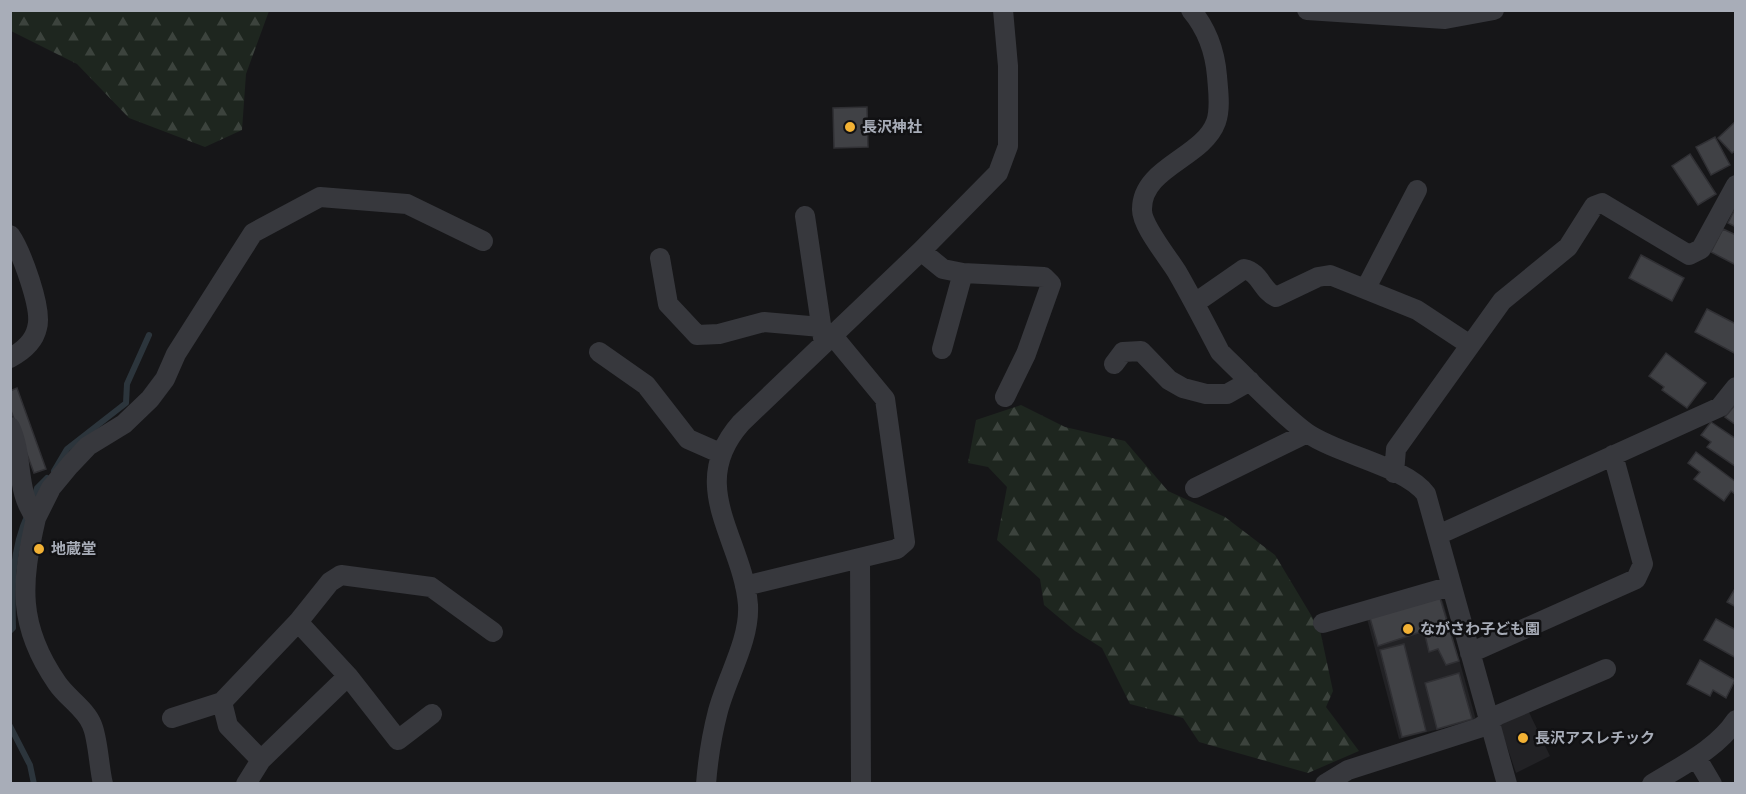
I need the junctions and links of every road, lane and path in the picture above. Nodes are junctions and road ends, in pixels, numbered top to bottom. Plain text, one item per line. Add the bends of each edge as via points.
1 (1003, 10) edge
2 (1191, 10) edge
3 (1307, 10) edge
4 (1494, 10) edge
5 (1736, 184) edge
6 (1417, 190) dead end
7 (804, 216) dead end
8 (10, 235) edge
9 (483, 241) dead end
10 (921, 251) junction
11 (660, 258) dead end
12 (963, 273) junction
13 (1366, 288) junction
14 (1195, 303) junction
15 (826, 336) junction
16 (1470, 345) junction
17 (942, 349) dead end
18 (599, 352) dead end
19 (10, 358) edge
20 (1114, 364) dead end
21 (1250, 381) junction
22 (1736, 387) edge
23 (1161, 392) dead end
24 (1227, 394) junction
25 (1005, 397) dead end
26 (10, 427) edge
27 (1307, 433) junction
28 (722, 454) junction
29 (1613, 454) junction
30 (10, 468) edge
31 (1394, 473) junction
32 (22, 484) junction
33 (1195, 488) dead end
34 (36, 518) junction
35 (1438, 535) junction
36 (860, 558) junction
37 (745, 586) junction
38 (1450, 586) junction
39 (17, 596) edge
40 (298, 622) junction
41 (1323, 623) dead end
42 (494, 632) dead end
43 (1470, 653) junction
44 (1606, 669) dead end
45 (348, 676) junction
46 (222, 702) junction
47 (432, 714) dead end
48 (172, 718) dead end
49 (1488, 721) junction
50 (1733, 730) edge
51 (1696, 757) junction
52 (261, 760) junction
53 (103, 783) edge
54 (246, 783) edge
55 (706, 783) edge
56 (861, 783) edge
57 (1324, 783) edge
58 (1507, 783) edge
59 (1652, 783) edge
60 (1712, 783) edge

1 - 10 street via 1008,146 998,173
2 - 14 street via 1204,27 1216,62 1216,122 1198,148 1157,176 1141,210
3 - 4 street via 1445,20
5 - 16 street via 1701,249 1689,255 1602,203 1594,206 1568,247 1502,301
6 - 13 street
7 - 15 street
8 - 19 street via 18,246 34,297 38,327 24,351
9 - 34 street via 407,204 320,198 253,233 160,386 124,424 88,446 70,465 51,488
10 - 12 street via 943,269
10 - 15 street
11 - 15 street via 668,304 697,335 719,334 764,322
12 - 17 street
12 - 25 street via 1044,277 1051,284 1026,354
13 - 14 street via 1324,275 1276,297 1256,274 1244,269
13 - 16 street via 1418,310
14 - 21 street via 1220,352
15 - 28 street via 741,423
15 - 36 street via 885,399 906,538 897,549
16 - 31 street via 1396,449
18 - 28 street via 645,385 688,440
20 - 24 street via 1123,352 1141,351 1175,384 1206,394
21 - 24 street
21 - 27 street
22 - 29 street via 1720,407
23 - 24 street via 1179,401 1199,404 1211,403
26 - 32 street
27 - 31 street
27 - 33 street
28 - 37 street via 717,498
29 - 35 street
29 - 43 street via 1643,564 1636,579
30 - 32 street
31 - 35 street via 1426,494
32 - 34 street via 25,505
34 - 39 street
35 - 38 street
36 - 37 street
36 - 56 street
37 - 55 street via 748,616 718,711
38 - 41 street
38 - 43 street
39 - 53 street via 40,658 93,726
40 - 42 street via 330,582 341,575 431,587
40 - 45 street
40 - 46 street
43 - 49 street
44 - 49 street
45 - 47 street via 398,740
45 - 52 street
46 - 48 street
46 - 52 street via 228,726
49 - 57 street via 1479,728 1348,770
49 - 58 street
50 - 51 street
51 - 59 street
51 - 60 street
52 - 54 street

